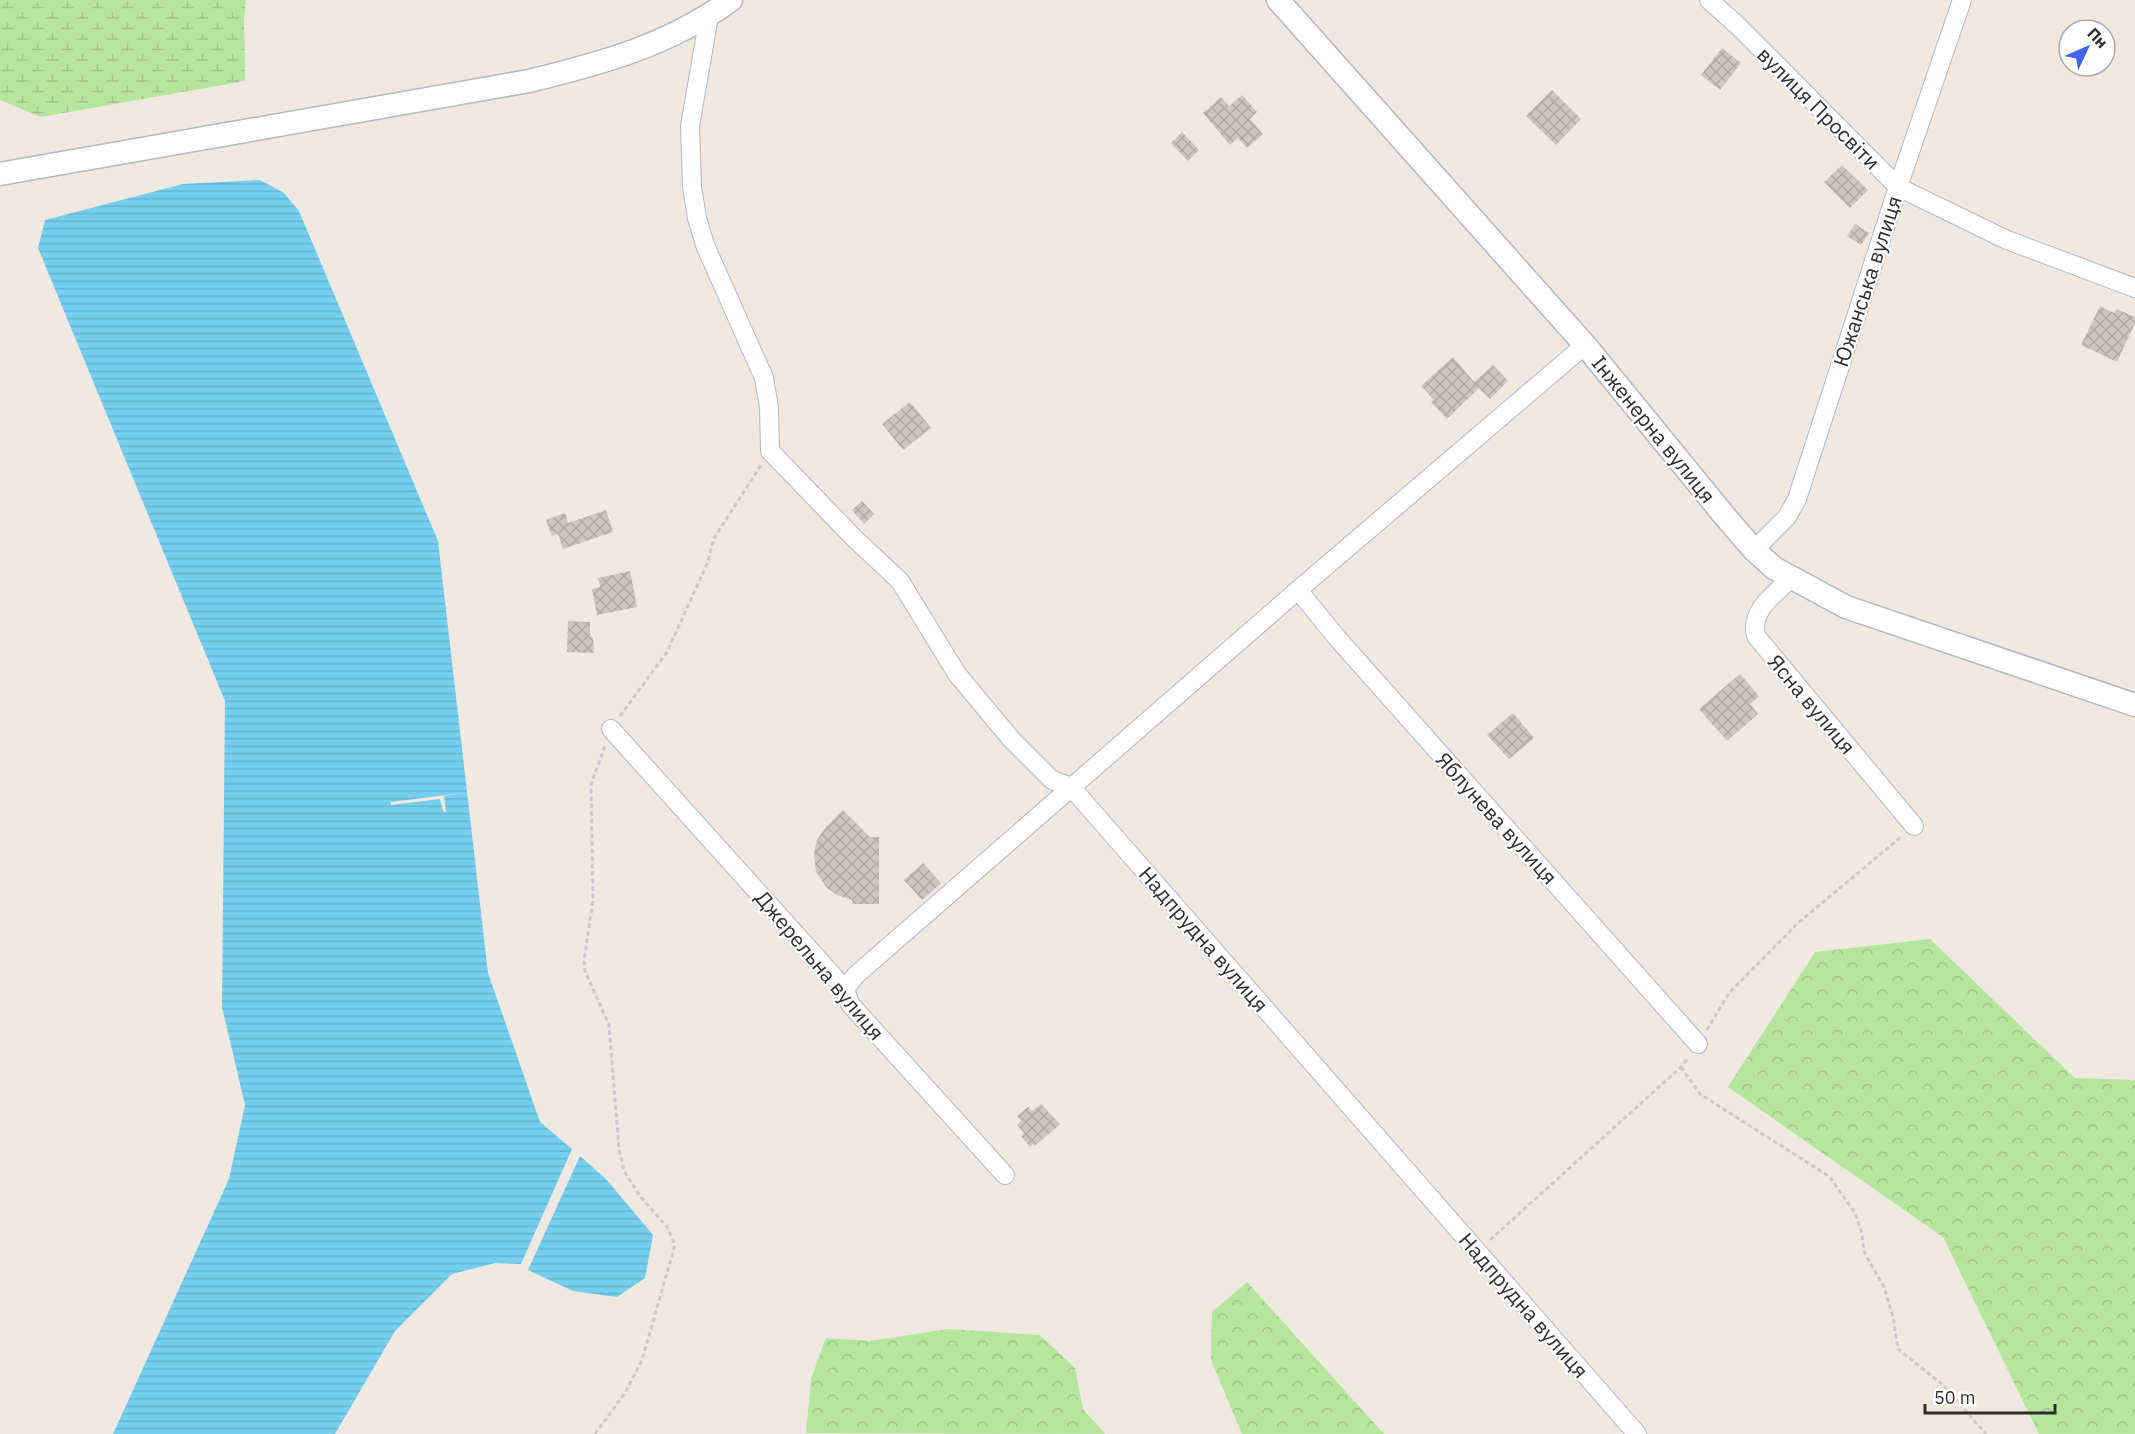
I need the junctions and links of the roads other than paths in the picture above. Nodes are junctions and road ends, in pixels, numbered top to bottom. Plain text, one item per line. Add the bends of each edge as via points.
1 (731, 0) edge
2 (1278, 0) edge
3 (1709, 0) edge
4 (1962, 0) edge
5 (709, 16) junction
6 (0, 174) edge
7 (1898, 187) junction
8 (2135, 288) edge
9 (1585, 345) junction
10 (1754, 550) junction
11 (1790, 579) junction
12 (1298, 591) junction
13 (2135, 705) edge
14 (611, 729) road end
15 (1071, 787) junction
16 (1914, 826) dead end
17 (845, 989) junction
18 (1698, 1044) dead end
19 (1005, 1175) dead end
20 (1637, 1434) edge

1 - 5 street
2 - 9 street, Інженерна вулиця
3 - 7 street, вулиця Просвіти
4 - 7 street, Южанська вулиця
5 - 6 street via 654,44 606,62 530,81
5 - 15 street, Надпрудна вулиця via 690,126 692,187 705,245 764,378 770,406 770,451 900,581 957,674 1011,739 1052,780
7 - 8 street, вулиця Просвіти via 2007,240
7 - 10 street, Южанська вулиця via 1797,499 1786,517
9 - 10 street, Інженерна вулиця
9 - 12 street
10 - 11 street, Інженерна вулиця
11 - 13 street, Інженерна вулиця via 1846,607
11 - 16 street, Ясна вулиця via 1759,610 1754,622 1756,636
12 - 15 street
12 - 18 street, Яблунева вулиця
14 - 17 street, Джерельна вулиця
15 - 17 street via 856,975
15 - 20 street, Надпрудна вулиця
17 - 19 street, Джерельна вулиця via 850,1004

